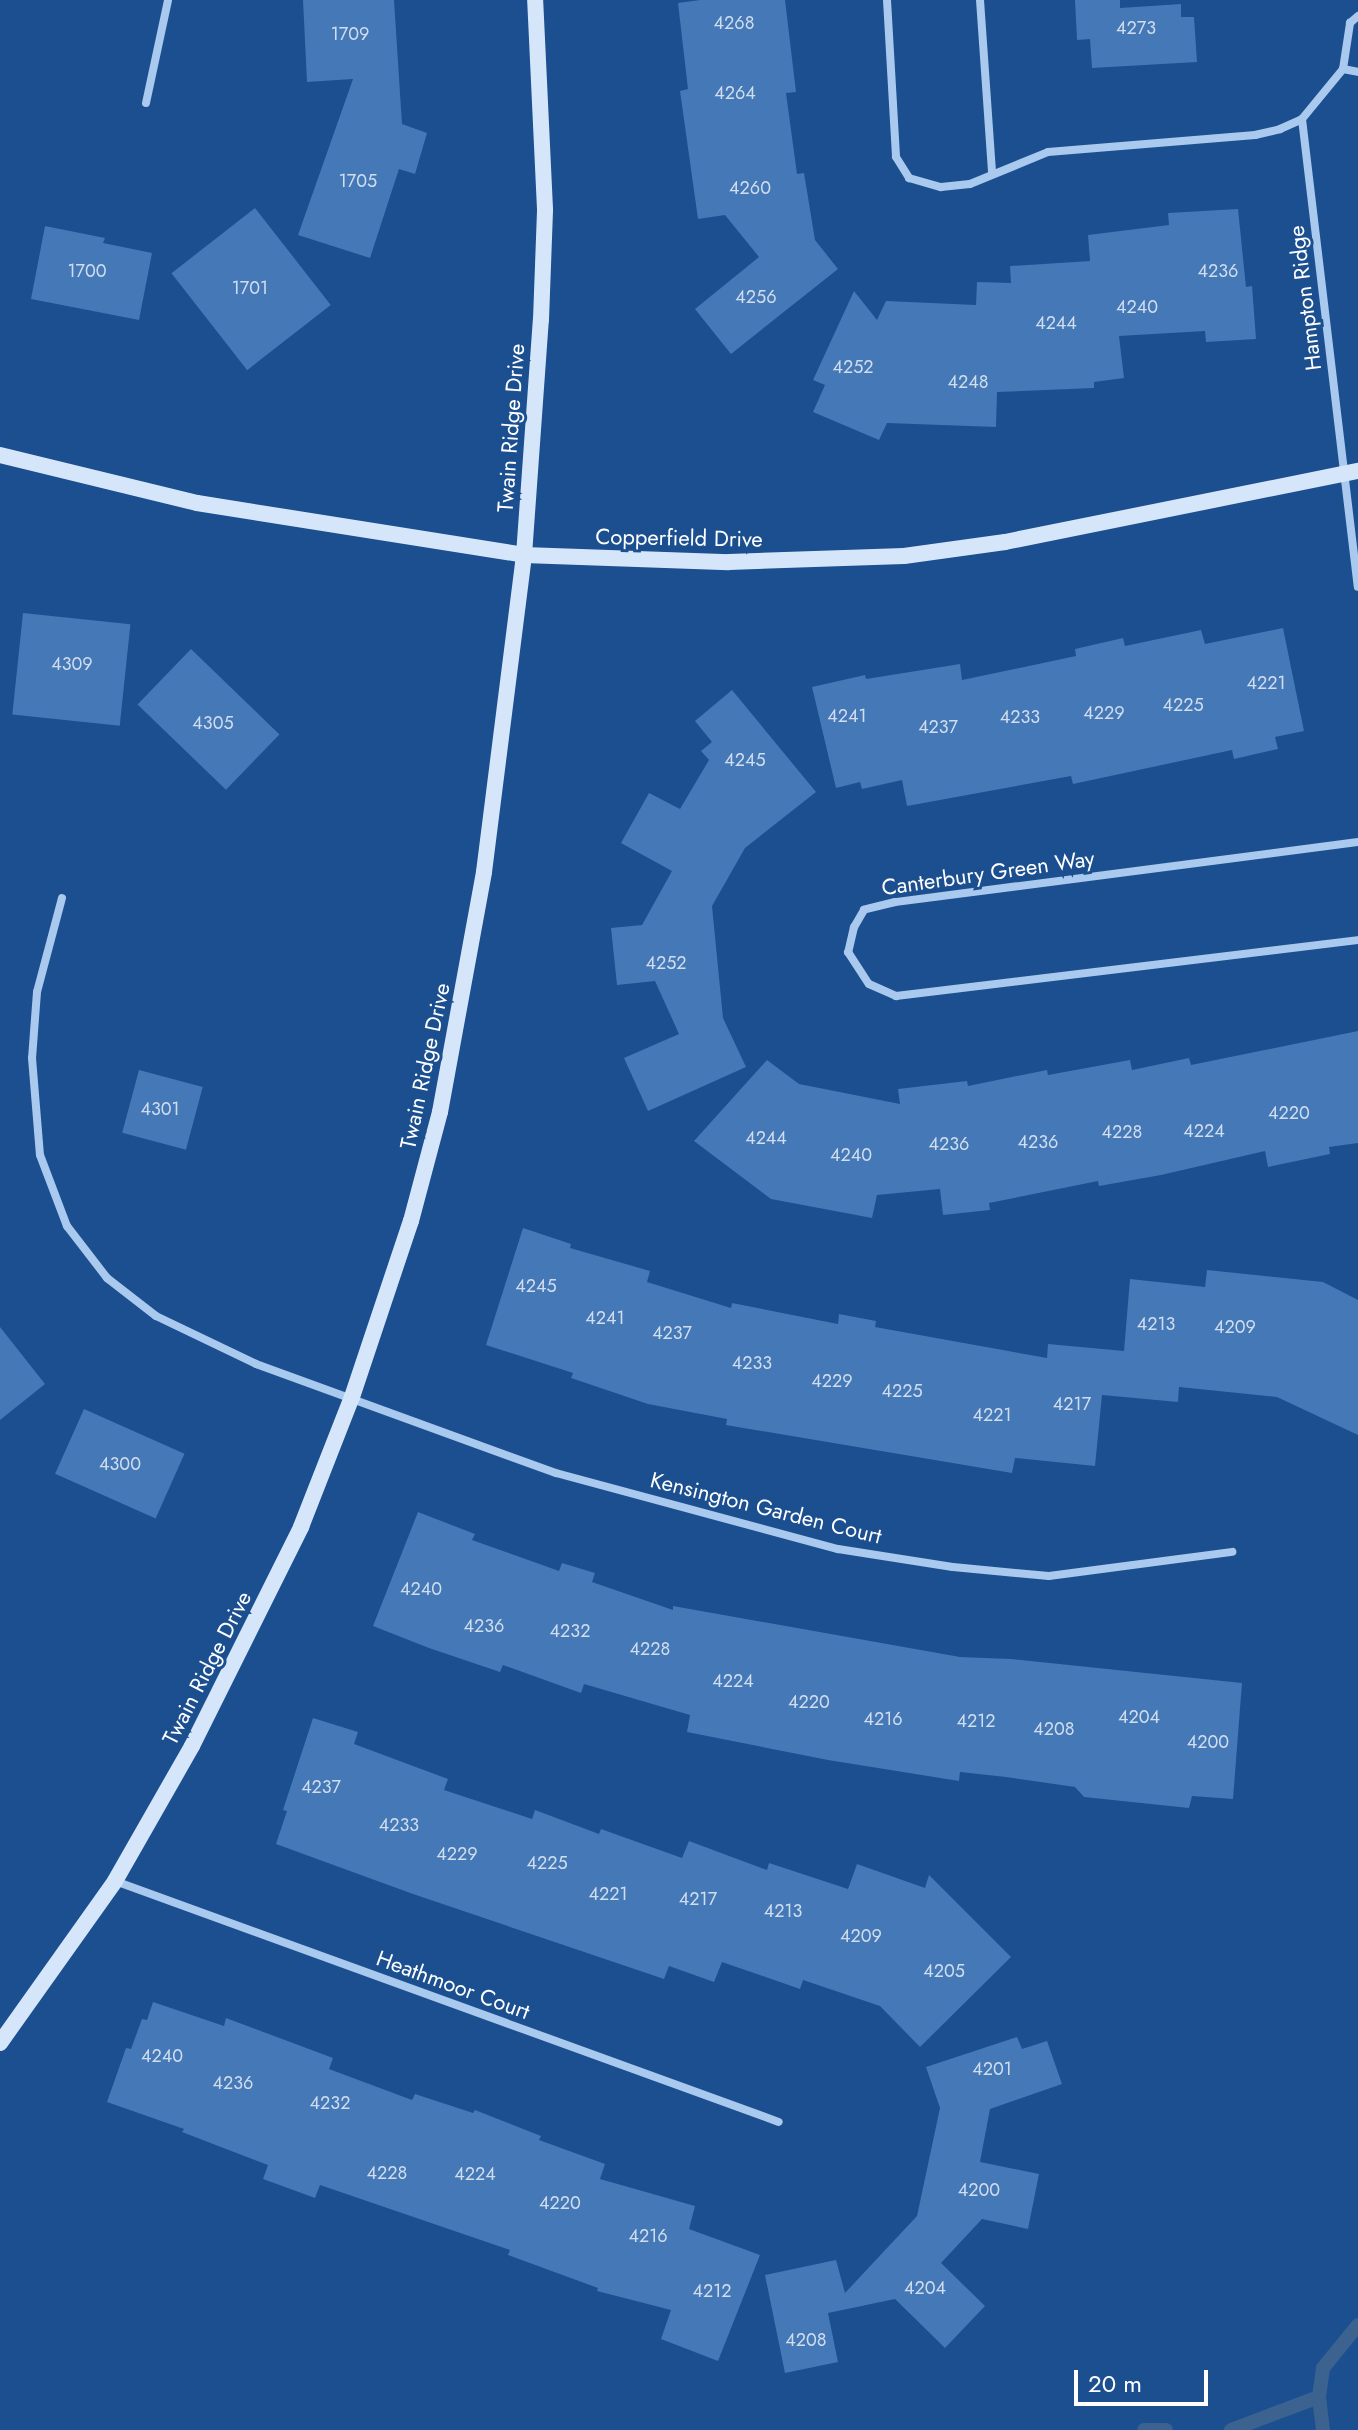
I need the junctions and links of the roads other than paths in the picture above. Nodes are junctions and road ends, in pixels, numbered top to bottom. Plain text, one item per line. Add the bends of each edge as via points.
1 (168, 0) edge
2 (535, 0) edge
3 (887, 0) edge
4 (980, 0) edge
5 (1358, 16) edge
6 (1343, 69) junction
7 (1358, 72) edge
8 (146, 103) dead end
9 (1302, 119) junction
10 (992, 172) junction
11 (0, 455) edge
12 (1351, 472) edge
13 (524, 555) junction
14 (1358, 587) edge
15 (1358, 842) edge
16 (62, 898) dead end
17 (1358, 940) edge
18 (352, 1397) junction
19 (1232, 1552) dead end
20 (115, 1881) junction
21 (0, 2043) edge
22 (779, 2122) dead end

1 - 8 street
2 - 13 street, Twain Ridge Drive via 545,209
3 - 10 street via 896,157 909,178 941,187 970,184
4 - 10 street
5 - 6 street via 1350,23
6 - 7 street
6 - 9 street
9 - 10 street via 1255,135 1048,152
9 - 12 street, Hampton Ridge
11 - 13 street, Copperfield Drive via 197,503
12 - 13 street, Copperfield Drive via 1005,542 904,556 729,562
12 - 14 street
13 - 18 street, Twain Ridge Drive via 484,872 440,1112 411,1221
15 - 17 street, Canterbury Green Way via 895,902 864,910 848,952 869,984 896,996
16 - 18 street, Kensington Garden Court via 37,992 32,1058 40,1155 67,1226 107,1278 156,1316 232,1354
18 - 19 street, Kensington Garden Court via 556,1473 838,1549 1049,1576
18 - 20 street, Twain Ridge Drive via 301,1527 250,1635
20 - 21 street, Twain Ridge Drive
20 - 22 street, Heathmoor Court

